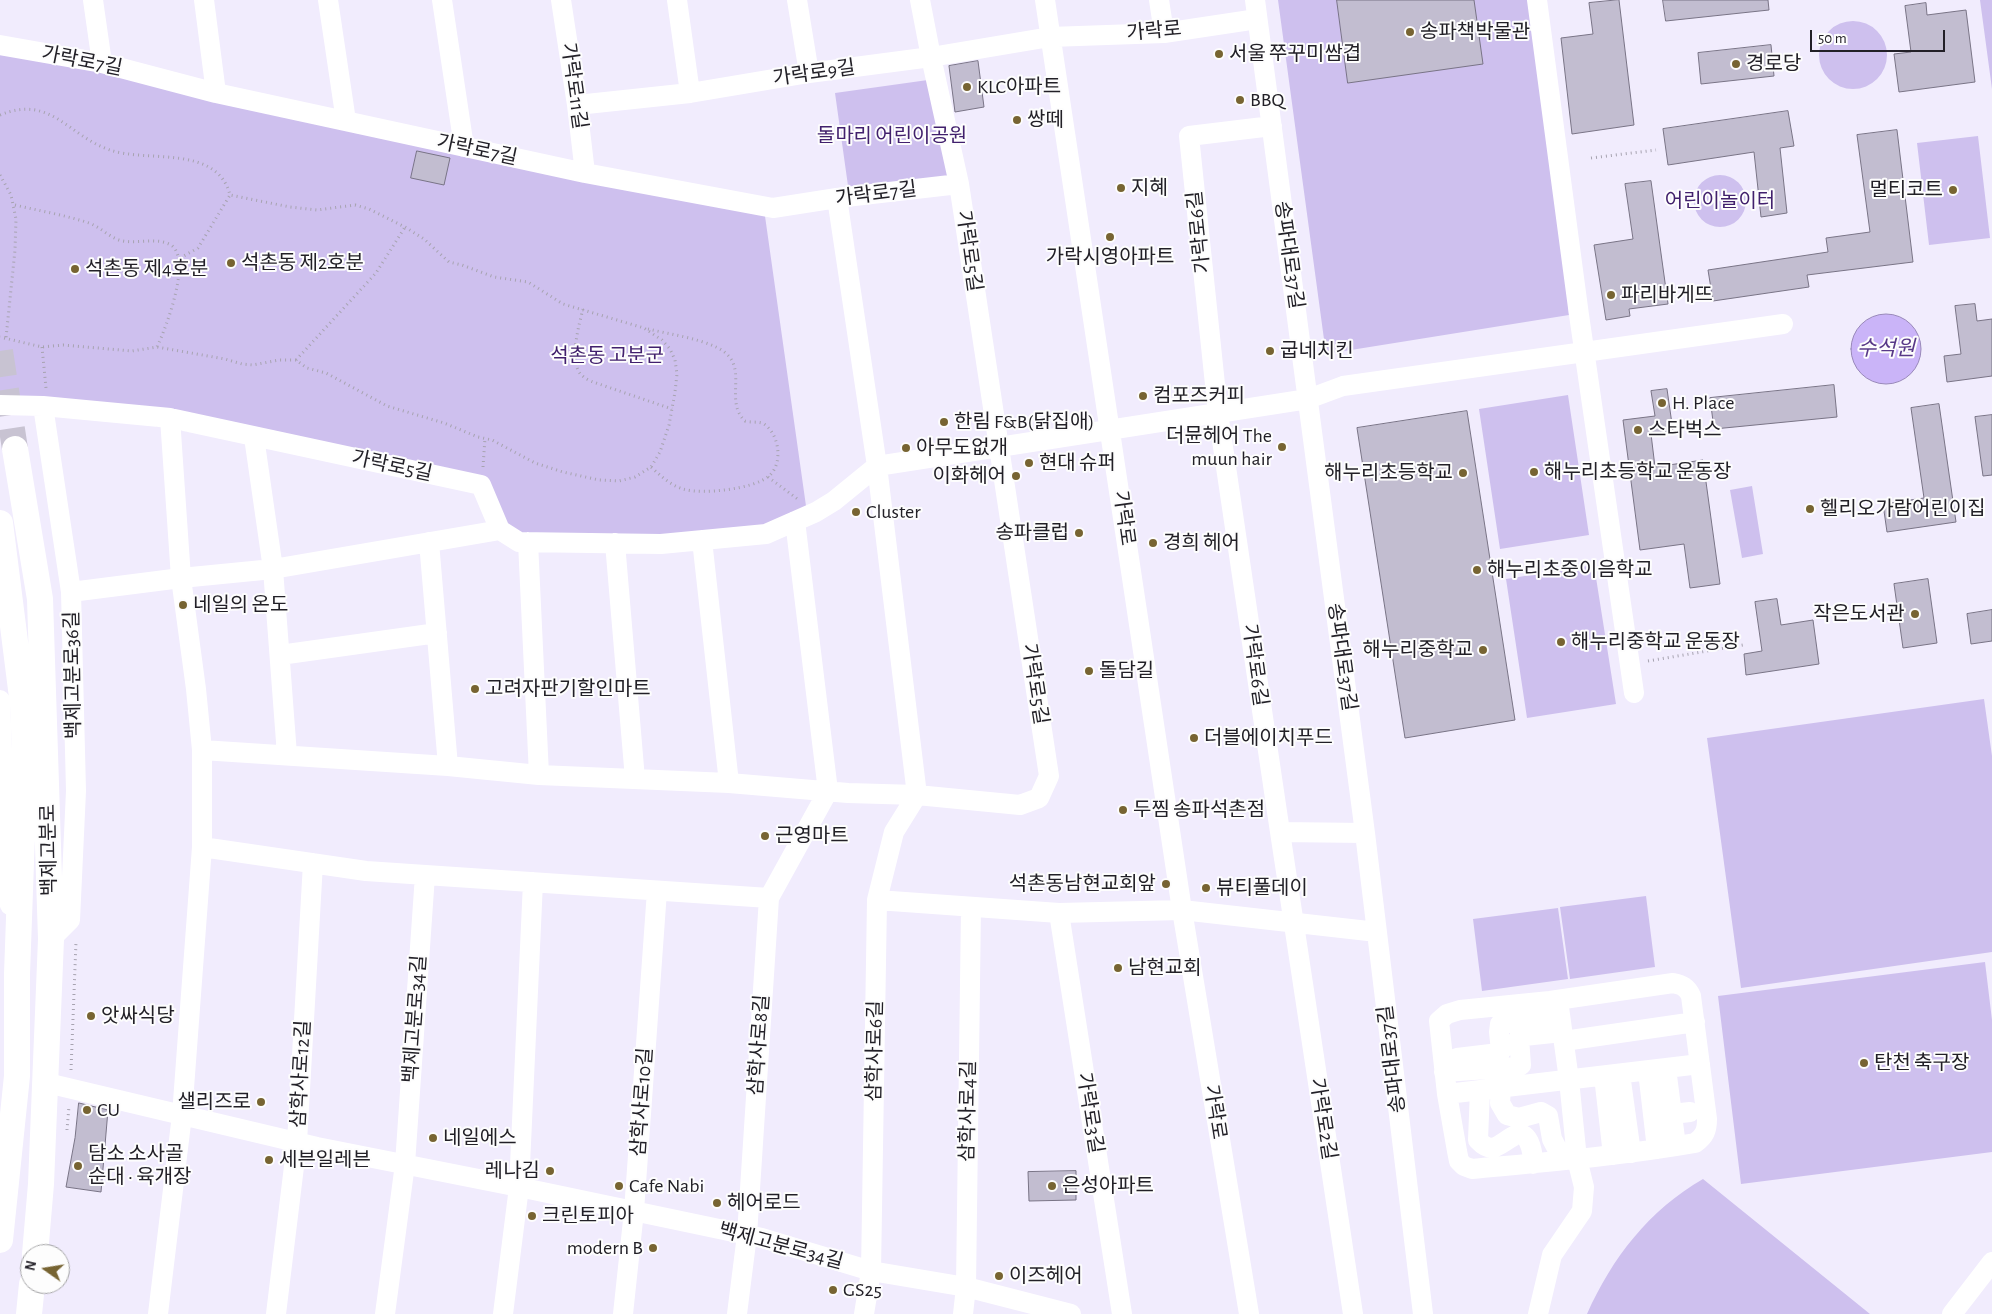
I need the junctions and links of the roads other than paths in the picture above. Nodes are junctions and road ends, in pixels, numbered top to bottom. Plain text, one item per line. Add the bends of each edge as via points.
1 (93, 0) edge
2 (204, 0) edge
3 (328, 0) edge
4 (442, 0) edge
5 (561, 0) edge
6 (677, 0) edge
7 (797, 0) edge
8 (920, 0) edge
9 (1045, 0) edge
10 (1159, 0) edge
11 (1537, 0) edge
12 (1256, 9) edge
13 (1164, 33) junction
14 (1050, 37) junction
15 (0, 45) edge
16 (931, 57) junction
17 (102, 63) junction
18 (809, 73) junction
19 (216, 93) junction
20 (690, 93) junction
21 (577, 105) junction
22 (346, 121) junction
23 (1272, 126) junction
24 (464, 147) junction
25 (585, 173) junction
26 (959, 184) junction
27 (837, 198) junction
28 (1783, 324) dead end
29 (1585, 352) junction
30 (1308, 399) junction
31 (0, 405) edge
32 (46, 406) junction
33 (1218, 412) junction
34 (170, 418) junction
35 (1110, 429) junction
36 (254, 437) junction
37 (998, 447) junction
38 (15, 448) tunnel mouth
39 (876, 466) junction
40 (795, 521) junction
41 (0, 523) edge
42 (500, 530) junction
43 (702, 540) junction
44 (429, 542) junction
45 (528, 542) junction
46 (615, 543) junction
47 (273, 569) junction
48 (181, 578) junction
49 (71, 592) junction
50 (437, 633) junction
51 (280, 655) junction
52 (1634, 693) dead end
53 (0, 700) edge
54 (0, 704) edge
55 (202, 750) junction
56 (288, 755) junction
57 (448, 766) junction
58 (539, 776) junction
59 (634, 779) junction
60 (729, 783) junction
61 (828, 791) junction
62 (917, 796) junction
63 (1280, 832) junction
64 (1365, 833) junction
65 (202, 847) junction
66 (313, 863) junction
67 (425, 875) junction
68 (533, 882) junction
69 (657, 891) junction
70 (769, 898) junction
71 (877, 900) junction
72 (971, 907) junction
73 (1182, 910) junction
74 (1059, 913) junction
75 (1294, 924) junction
76 (1377, 932) junction
77 (19, 935) junction
78 (51, 938) junction
79 (1561, 1022) junction
80 (1695, 1022) junction
81 (1700, 1064) junction
82 (1444, 1066) junction
83 (1657, 1069) junction
84 (9, 1073) edge
85 (1612, 1075) junction
86 (1569, 1080) junction
87 (47, 1083) junction
88 (1501, 1088) junction
89 (1480, 1090) junction
90 (1447, 1094) junction
91 (1639, 1111) junction
92 (182, 1115) junction
93 (297, 1142) junction
94 (1667, 1148) junction
95 (1622, 1154) junction
96 (1570, 1160) junction
97 (405, 1164) junction
98 (1533, 1164) junction
99 (519, 1187) junction
100 (634, 1211) junction
101 (747, 1235) junction
102 (0, 1240) edge
103 (36, 1244) edge
104 (1992, 1262) edge
105 (871, 1271) junction
106 (966, 1287) junction
107 (31, 1294) edge
108 (29, 1314) edge
109 (158, 1314) edge
110 (276, 1314) edge
111 (385, 1314) edge
112 (503, 1314) edge
113 (623, 1314) edge
114 (737, 1314) edge
115 (864, 1314) edge
116 (962, 1314) edge
117 (1071, 1314) edge
118 (1122, 1314) edge
119 (1249, 1314) edge
120 (1353, 1314) edge
121 (1423, 1314) edge
122 (1538, 1314) edge
123 (1952, 1314) edge

1 - 17 street
2 - 19 street
3 - 22 street
4 - 24 street
5 - 21 street, 가락로11길
6 - 20 street
7 - 18 street
8 - 16 street
9 - 14 street, 가락로
10 - 13 street
11 - 29 street
12 - 13 street, 가락로
12 - 23 street, 송파대로37길
13 - 14 street, 가락로
14 - 16 street, 가락로9길
14 - 35 street, 가락로
15 - 17 street, 가락로7길
16 - 18 street, 가락로9길
16 - 26 street, 가락로5길
17 - 19 street, 가락로7길
18 - 20 street, 가락로9길
19 - 22 street, 가락로7길
20 - 21 street, 가락로9길
21 - 25 street, 가락로11길
22 - 24 street, 가락로7길
23 - 30 street, 송파대로37길
23 - 33 street, 가락로6길 via 1188,136
24 - 25 street, 가락로7길
25 - 27 street, 가락로7길 via 773,208
26 - 27 street, 가락로7길
26 - 37 street, 가락로5길
27 - 39 street
28 - 29 street
29 - 30 street via 1343,386
29 - 52 street
30 - 33 street
30 - 64 street, 송파대로37길
31 - 32 street, 가락로5길
32 - 34 street, 가락로5길
32 - 49 street, 백제고분로36길
33 - 35 street
33 - 63 street, 가락로6길
34 - 36 street, 가락로5길
34 - 48 street
35 - 37 street
35 - 73 street, 가락로
36 - 42 street, 가락로5길 via 481,485
36 - 47 street
37 - 39 street
37 - 62 street, 가락로5길 via 1049,776 1039,798 1020,805
38 - 78 main road, 백제고분로 via 40,599
39 - 40 street via 834,501
39 - 62 street
40 - 43 street via 766,534
40 - 61 street
41 - 77 main road, 백제고분로 via 24,705
42 - 44 street
42 - 45 street via 519,542
43 - 46 street via 661,544
43 - 60 street
44 - 47 street
44 - 50 street
45 - 46 street
45 - 58 street
46 - 59 street
47 - 48 street
47 - 51 street
48 - 49 street
48 - 55 street
49 - 78 street, 백제고분로36길 via 76,791 70,920
50 - 51 street
50 - 57 street
51 - 56 street
53 - 54 street
54 - 77 street via 8,899
55 - 56 street, 가락로5길
55 - 65 street
56 - 57 street, 가락로5길
57 - 58 street, 가락로5길
58 - 59 street, 가락로5길
59 - 60 street, 가락로5길
60 - 61 street, 가락로5길
61 - 62 street, 가락로5길
61 - 70 street, 삼학사로8길
62 - 71 street, 삼학사로6길 via 894,832
63 - 64 street
63 - 75 street, 가락로6길
64 - 76 street, 송파대로37길
65 - 66 street
65 - 92 street
66 - 67 street
66 - 93 street, 삼학사로12길
67 - 68 street
67 - 97 street, 백제고분로34길
68 - 69 street
68 - 99 street
69 - 70 street
69 - 100 street, 삼학사로10길
70 - 101 street, 삼학사로8길
71 - 72 street
71 - 105 street, 삼학사로6길
72 - 74 street
72 - 106 street, 삼학사로4길
73 - 74 street
73 - 75 street
73 - 119 street, 가락로
74 - 118 street, 가락로3길
75 - 76 street
75 - 120 street, 가락로2길
76 - 121 street, 송파대로37길
77 - 84 main road, 백제고분로
78 - 87 main road, 백제고분로
79 - 80 street
79 - 80 street via 1673,983 1689,990
79 - 82 street via 1500,1024 1499,1053
79 - 82 street via 1460,1010 1447,1014 1439,1022
79 - 86 street
80 - 81 street
81 - 83 street
81 - 94 street via 1707,1131 1695,1143
82 - 90 street
83 - 85 street
83 - 91 street
83 - 94 street via 1681,1113
84 - 102 main road, 백제고분로
85 - 86 street
85 - 91 street
85 - 95 street via 1600,1109
86 - 88 street
86 - 96 street
87 - 92 street, 백제고분로34길
87 - 103 main road, 백제고분로
88 - 89 street
88 - 96 street via 1500,1103 1507,1116 1519,1118 1541,1112 1548,1116 1552,1139
89 - 90 street
89 - 98 street via 1478,1140 1491,1148 1498,1147 1513,1135 1525,1136 1533,1150
90 - 98 street via 1459,1162 1472,1169
91 - 94 street
91 - 95 street
92 - 93 street, 백제고분로34길
92 - 109 street
93 - 97 street, 백제고분로34길
93 - 110 street, 삼학사로12길
94 - 95 street
95 - 96 street
96 - 98 street
96 - 122 street via 1584,1186 1582,1211 1552,1255
97 - 99 street, 백제고분로34길
97 - 111 street, 백제고분로34길
99 - 100 street, 백제고분로34길
99 - 112 street
100 - 101 street, 백제고분로34길
100 - 113 street, 삼학사로10길
101 - 105 street, 백제고분로34길
101 - 114 street, 삼학사로8길
104 - 123 street
105 - 106 street, 백제고분로34길
105 - 115 street, 삼학사로6길
106 - 116 street, 삼학사로4길
106 - 117 street, 백제고분로34길
107 - 108 main road

